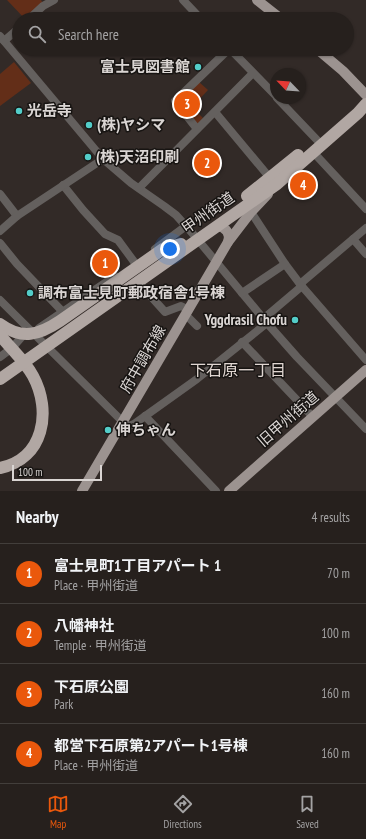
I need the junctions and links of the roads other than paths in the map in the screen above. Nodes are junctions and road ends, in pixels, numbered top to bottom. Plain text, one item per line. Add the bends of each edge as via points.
1 (54, 0) edge
2 (183, 0) edge
3 (257, 0) edge
4 (37, 12) edge
5 (194, 12) edge
6 (272, 12) edge
7 (12, 32) edge
8 (2, 38) edge
9 (12, 50) edge
10 (17, 56) edge
11 (223, 56) edge
12 (237, 56) edge
13 (325, 56) edge
14 (253, 73) junction
15 (270, 90) edge
16 (366, 95) edge
17 (366, 99) edge
18 (284, 104) edge
19 (366, 104) edge
20 (214, 112) junction
21 (198, 129) junction
22 (317, 140) junction
23 (314, 153) junction
24 (103, 159) junction
25 (274, 181) junction
26 (63, 185) junction
27 (139, 188) junction
28 (0, 194) edge
29 (366, 209) edge
30 (251, 212) junction
31 (17, 216) junction
32 (217, 226) junction
33 (366, 228) edge
34 (0, 231) edge
35 (193, 234) junction
36 (353, 239) junction
37 (228, 242) junction
38 (0, 243) edge
39 (181, 244) junction
40 (366, 254) edge
41 (135, 263) junction
42 (217, 263) junction
43 (285, 264) junction
44 (138, 282) junction
45 (301, 285) junction
46 (242, 293) junction
47 (0, 300) edge
48 (62, 311) junction
49 (188, 312) junction
50 (265, 321) junction
51 (0, 324) edge
52 (197, 326) dead end
53 (30, 330) junction
54 (0, 335) edge
55 (242, 342) junction
56 (45, 344) junction
57 (0, 345) edge
58 (0, 357) edge
59 (366, 360) edge
60 (366, 370) edge
61 (2, 376) edge
62 (336, 396) junction
63 (145, 416) junction
64 (313, 417) junction
65 (124, 422) junction
66 (366, 429) edge
67 (33, 443) junction
68 (0, 461) edge
69 (0, 468) edge
70 (82, 491) edge
71 (216, 491) edge
72 (229, 491) edge

1 - 4 street
2 - 5 street
3 - 6 main road
7 - 8 street
8 - 9 street
10 - 24 street
11 - 21 street via 175,101
12 - 14 street
13 - 16 main road
14 - 15 street
14 - 20 street
17 - 22 highway, 甲州街道 via 353,107
18 - 22 street
19 - 23 highway, 甲州街道
20 - 21 street
20 - 25 street
21 - 27 street
22 - 25 highway, 甲州街道
23 - 25 highway, 甲州街道
23 - 29 street
24 - 26 street
24 - 27 street
25 - 30 main road, 府中調布線
25 - 32 highway, 甲州街道
25 - 35 highway, 甲州街道
26 - 31 street
26 - 41 street via 105,234 118,240
27 - 35 street via 164,206
28 - 31 street
30 - 37 main road, 府中調布線
30 - 43 street
31 - 34 street
32 - 35 highway, 甲州街道
32 - 37 main road via 228,232
33 - 36 street
35 - 39 highway, 甲州街道
35 - 41 street
35 - 42 street
35 - 44 highway, 甲州街道
36 - 40 street
36 - 45 street
37 - 42 main road, 府中調布線
38 - 48 street
39 - 51 highway via 163,249 51,327 35,333 22,334
39 - 56 highway, 甲州街道
41 - 48 street
42 - 46 street
42 - 49 main road, 府中調布線
43 - 45 street
43 - 46 street
44 - 49 street via 165,312 181,306
44 - 56 highway, 甲州街道
45 - 50 street
45 - 59 street
46 - 50 street
47 - 53 street
48 - 53 street
49 - 52 street
49 - 65 main road, 府中調布線
50 - 55 street
50 - 62 street via 297,358
53 - 56 street
53 - 58 street
54 - 67 highway via 30,370 40,390 43,415 41,430
55 - 63 street via 197,379
55 - 64 street
56 - 61 highway, 甲州街道
56 - 65 street
57 - 67 highway via 20,366 34,392 37,421
60 - 62 main road, 旧甲州街道
62 - 64 main road, 旧甲州街道
62 - 66 street
63 - 65 street via 129,426
63 - 71 street
64 - 72 main road, 旧甲州街道
65 - 70 main road, 府中調布線
67 - 68 highway via 14,457
67 - 69 highway via 30,453 12,465

